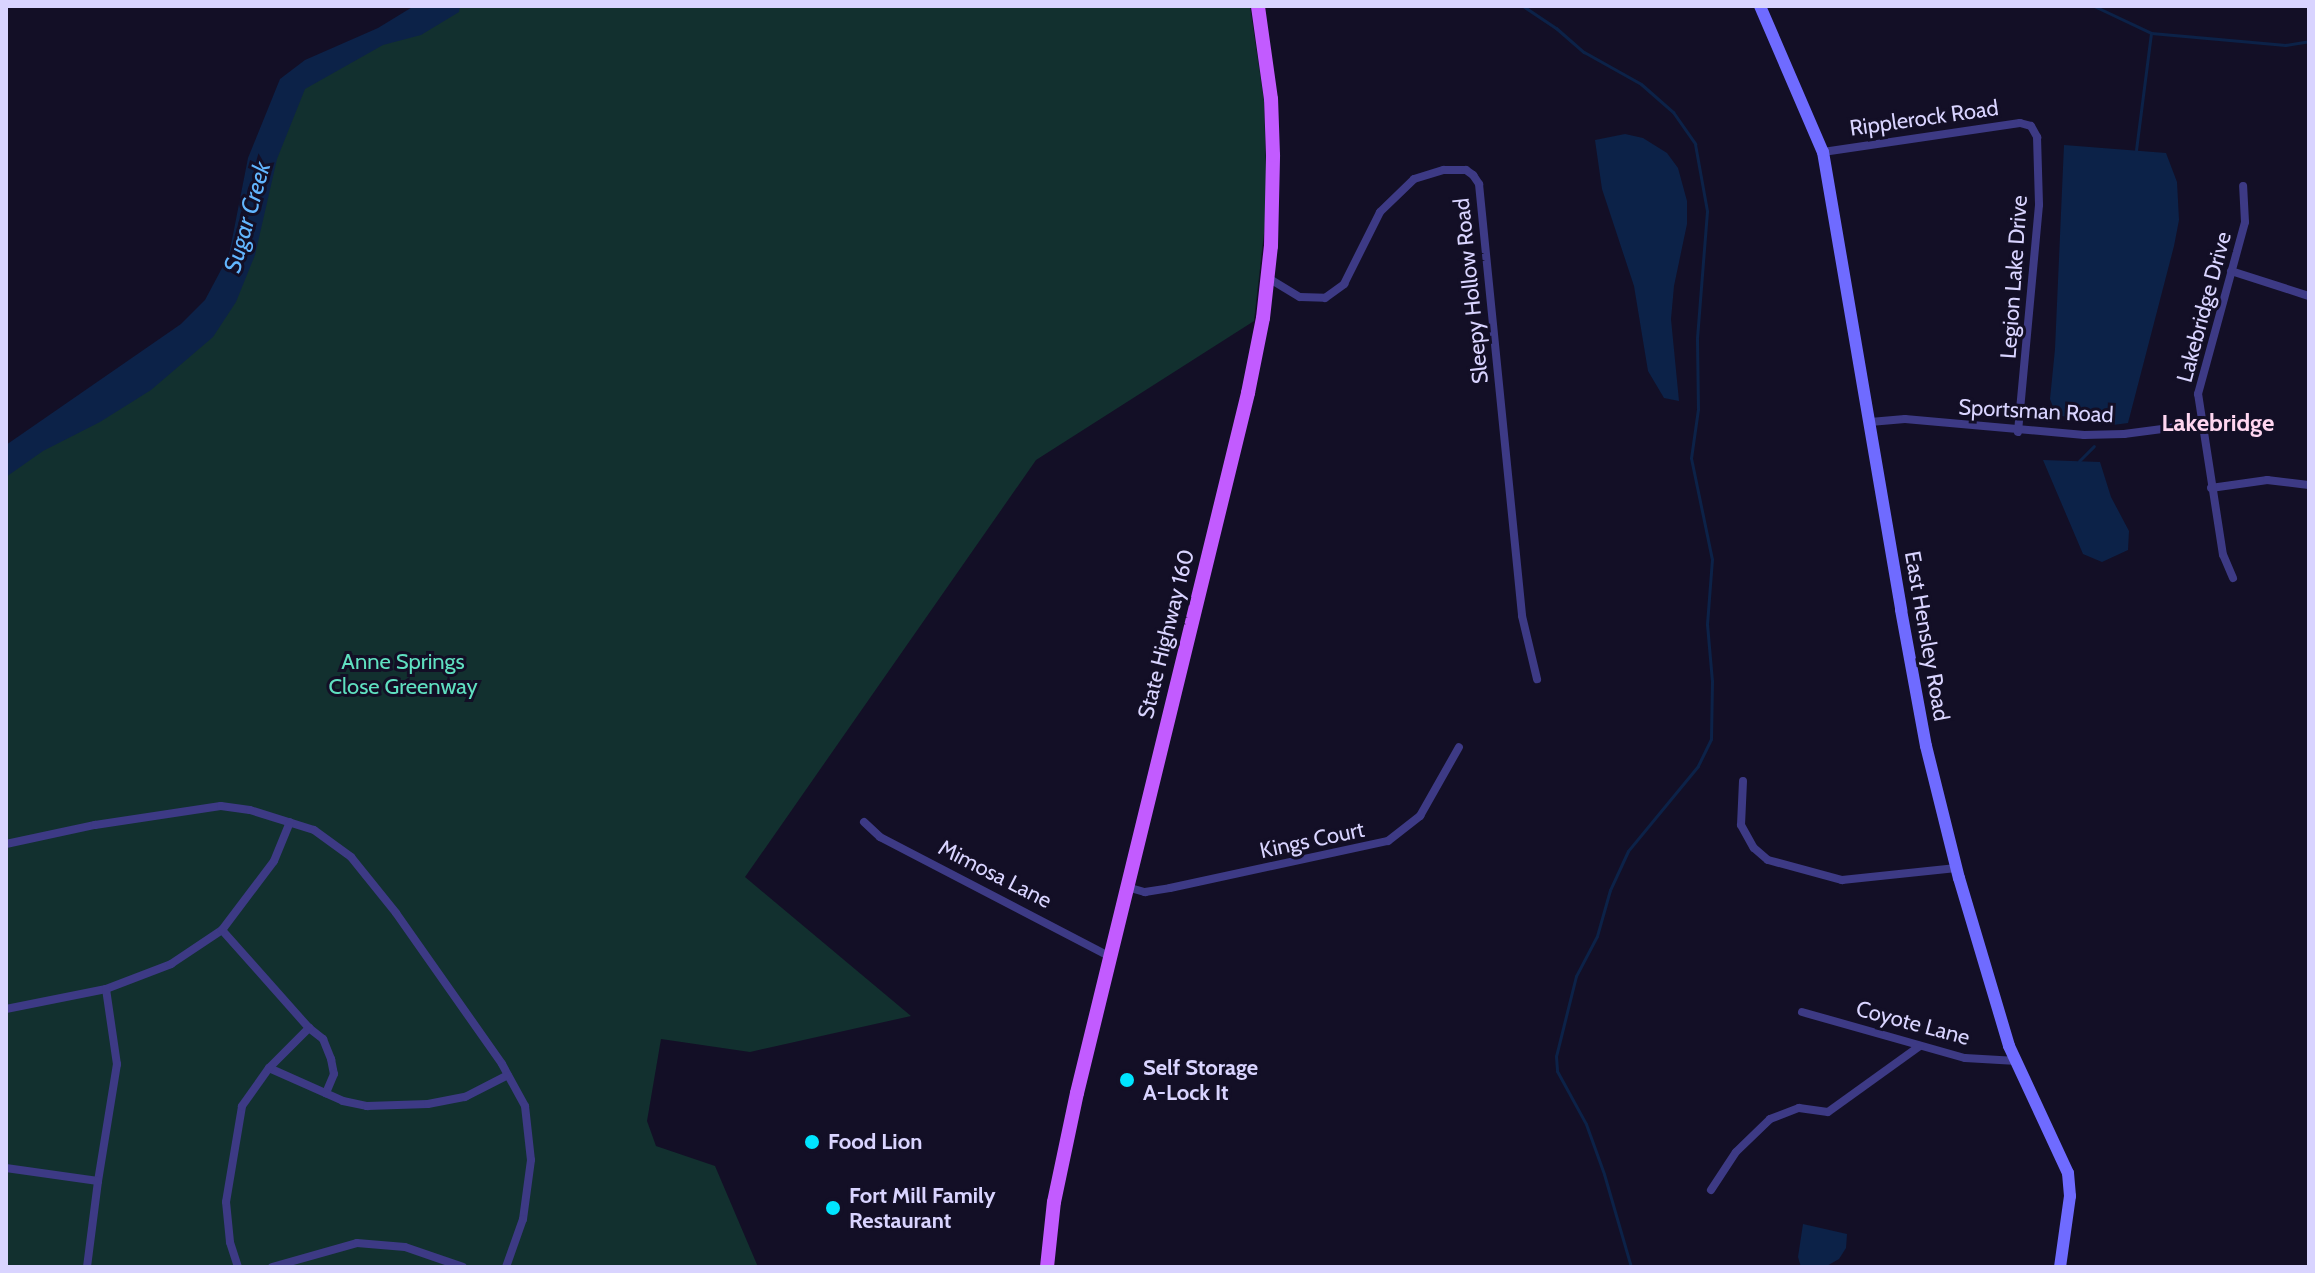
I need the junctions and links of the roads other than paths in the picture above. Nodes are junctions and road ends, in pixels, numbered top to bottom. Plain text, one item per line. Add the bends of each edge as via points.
1 (1258, 6) edge
2 (1760, 6) edge
3 (2031, 126) joint
4 (1823, 152) junction
5 (2243, 186) dead end
6 (2231, 271) junction
7 (1268, 278) junction
8 (2309, 296) edge
9 (1870, 422) junction
10 (2200, 424) junction
11 (2018, 432) junction
12 (2309, 485) edge
13 (2211, 488) junction
14 (2233, 578) dead end
15 (1537, 679) dead end
16 (1459, 747) dead end
17 (1743, 781) dead end
18 (290, 822) junction
19 (864, 822) dead end
20 (6, 844) edge
21 (1956, 868) junction
22 (1127, 887) junction
23 (222, 930) junction
24 (1111, 957) junction
25 (106, 989) junction
26 (6, 1009) edge
27 (1802, 1012) dead end
28 (309, 1028) junction
29 (1920, 1046) junction
30 (2017, 1061) junction
31 (269, 1068) junction
32 (508, 1075) junction
33 (326, 1093) junction
34 (6, 1168) edge
35 (98, 1181) junction
36 (1711, 1190) dead end
37 (304, 1256) junction
38 (87, 1267) edge
39 (238, 1267) edge
40 (272, 1267) edge
41 (308, 1267) edge
42 (463, 1267) edge
43 (506, 1267) edge
44 (1047, 1267) edge
45 (2060, 1267) edge

1 - 7 main road, State Highway 160 via 1271,99
2 - 4 main road, East Hensley Road
3 - 4 street, Ripplerock Road via 2020,123
3 - 11 street, Legion Lake Drive via 2037,137 2039,205
4 - 9 main road, East Hensley Road
5 - 6 street, Lakebridge Drive via 2245,222
6 - 8 street
6 - 10 street, Lakebridge Drive via 2203,368
7 - 15 street, Sleepy Hollow Road via 1300,297 1325,298 1344,284 1380,212 1414,179 1444,170 1473,175 1481,199 1522,616
7 - 22 main road, State Highway 160 via 1248,393
9 - 11 street, Sportsman Road via 1905,419
9 - 21 main road, East Hensley Road via 1923,731
10 - 11 street, Sportsman Road via 2124,434
10 - 13 street, Lakebridge Drive
12 - 13 street via 2267,480
13 - 14 street, Lakebridge Drive via 2223,555
16 - 22 street, Kings Court via 1420,816 1388,841 1170,888 1145,892
17 - 21 street via 1741,825 1768,860 1842,880
18 - 20 street via 221,806
18 - 23 street via 274,861
18 - 32 street via 314,830 351,857
19 - 24 street, Mimosa Lane via 880,837
21 - 30 main road, East Hensley Road
22 - 24 main road, State Highway 160
23 - 25 street via 171,964
23 - 28 street
24 - 44 main road, State Highway 160 via 1059,1175
25 - 26 street
25 - 35 street via 117,1064
27 - 29 street, Coyote Lane
28 - 31 street
28 - 33 street via 323,1039 331,1059 334,1074
29 - 30 street, Coyote Lane via 1965,1058
29 - 36 street via 1828,1112 1799,1108 1770,1119 1736,1152
30 - 45 main road, East Hensley Road via 2068,1173
31 - 33 street
31 - 39 street via 242,1106 226,1202
32 - 33 street via 465,1097 428,1104 367,1106
32 - 43 street via 525,1106 531,1160 523,1219
34 - 35 street
35 - 38 street
37 - 40 street
37 - 41 street
37 - 42 street via 357,1243 381,1244

